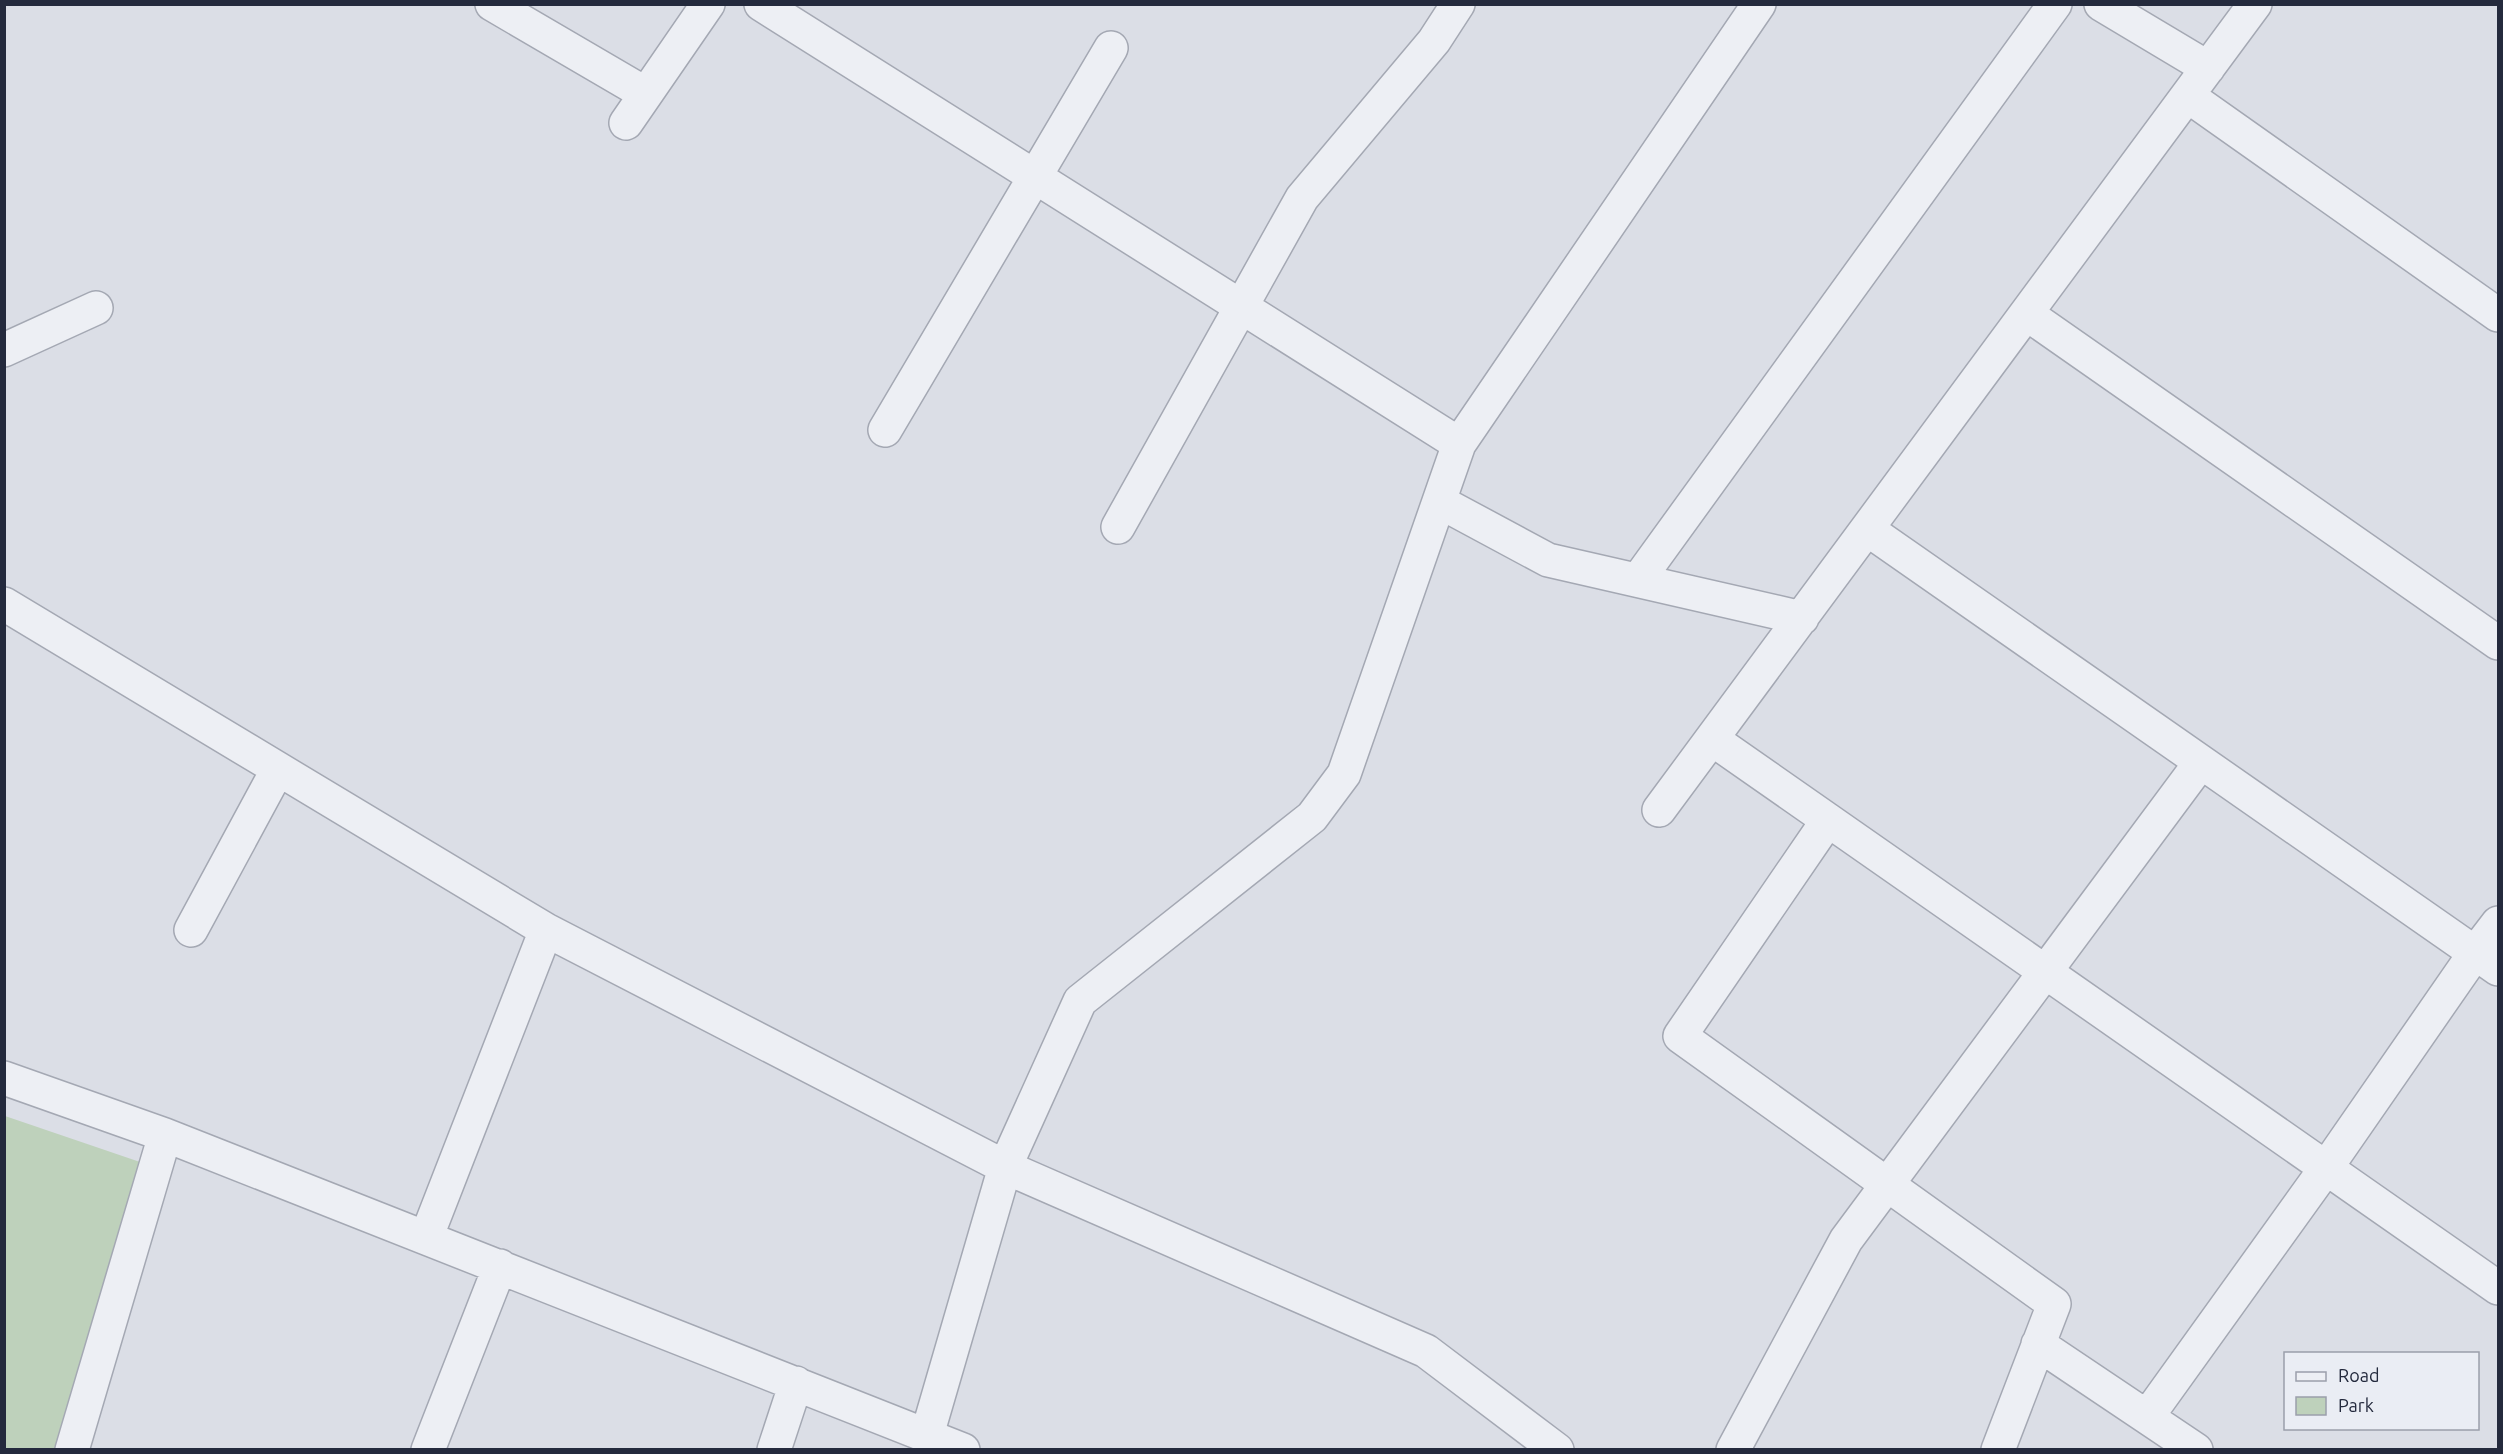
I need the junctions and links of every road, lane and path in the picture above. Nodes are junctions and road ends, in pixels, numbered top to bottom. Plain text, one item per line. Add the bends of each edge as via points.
1 (492, 4) edge
2 (708, 4) edge
3 (761, 4) edge
4 (1458, 4) edge
5 (1759, 4) edge
6 (2055, 4) edge
7 (2101, 4) edge
8 (2255, 4) edge
9 (1111, 48) dead end
10 (2208, 68) junction
11 (646, 94) junction
12 (2188, 96) junction
13 (626, 123) dead end
14 (1035, 177) junction
15 (1241, 307) junction
16 (96, 308) dead end
17 (2027, 314) junction
18 (2499, 315) edge
19 (4, 350) edge
20 (885, 430) dead end
21 (1459, 444) junction
22 (1440, 502) junction
23 (1118, 527) dead end
24 (1867, 529) junction
25 (1638, 580) junction
26 (4, 604) edge
27 (1802, 618) junction
28 (2499, 643) edge
29 (1712, 739) junction
30 (2201, 762) junction
31 (278, 769) junction
32 (1659, 810) dead end
33 (1828, 820) junction
34 (2499, 923) edge
35 (191, 930) dead end
36 (546, 930) junction
37 (2487, 961) edge
38 (2045, 972) junction
39 (4, 1078) edge
40 (165, 1135) junction
41 (1005, 1167) junction
42 (2326, 1168) junction
43 (1887, 1185) junction
44 (426, 1238) junction
45 (500, 1266) junction
46 (2499, 1288) edge
47 (2038, 1344) junction
48 (796, 1383) junction
49 (2147, 1417) junction
50 (927, 1436) junction
51 (72, 1449) edge
52 (428, 1449) edge
53 (774, 1449) edge
54 (963, 1449) edge
55 (1557, 1449) edge
56 (1733, 1449) edge
57 (1998, 1449) edge
58 (2196, 1449) edge

1 - 11 street
2 - 11 street
3 - 14 street
4 - 15 street via 1434,41 1302,198
5 - 21 street
6 - 25 street
7 - 10 street
8 - 10 street
9 - 14 street
10 - 12 street
11 - 13 street
12 - 17 street
12 - 18 street
14 - 15 street
14 - 20 street
15 - 21 street
15 - 23 street
16 - 19 street
17 - 24 street
17 - 28 street
21 - 22 street
22 - 25 street via 1548,560
22 - 41 street via 1344,774 1312,817 1080,1001
24 - 27 street
24 - 30 street
25 - 27 street
26 - 31 street
27 - 29 street
29 - 32 street
29 - 33 street
30 - 37 street
30 - 38 street
31 - 35 street
31 - 36 street
33 - 38 street
33 - 43 street via 1680,1036
34 - 37 street
36 - 41 street
36 - 44 street
37 - 42 street
38 - 42 street
38 - 43 street
39 - 40 street
40 - 44 street
40 - 51 street
41 - 50 street
41 - 55 street via 1426,1351
42 - 46 street
42 - 49 street
43 - 47 street via 2054,1304
43 - 56 street via 1846,1240
44 - 45 street
45 - 48 street
45 - 52 street
47 - 49 street
47 - 57 street
48 - 50 street
48 - 53 street
49 - 58 street
50 - 54 street

